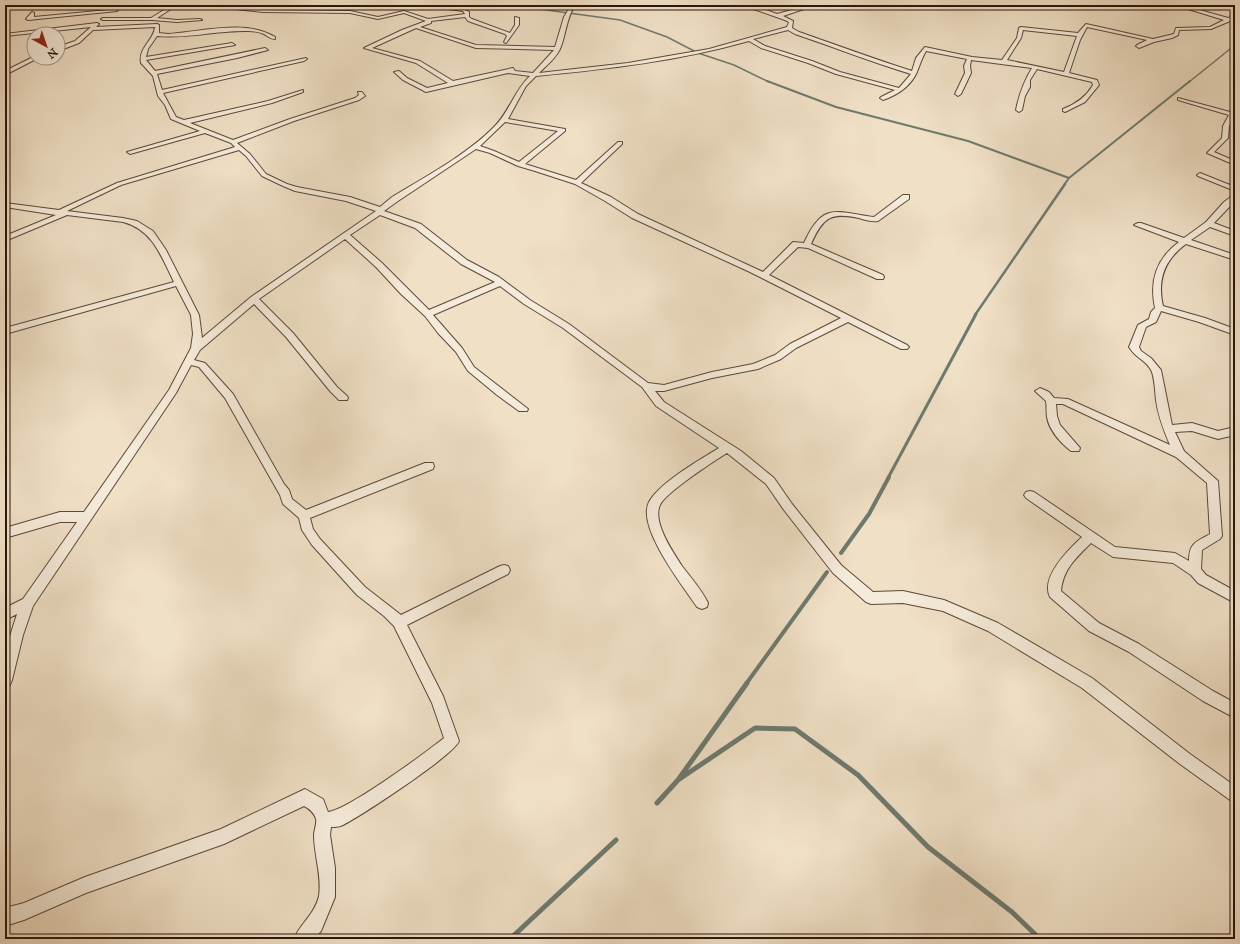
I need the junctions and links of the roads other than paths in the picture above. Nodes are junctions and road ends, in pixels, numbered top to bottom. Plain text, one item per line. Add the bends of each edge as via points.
1 (46, 5) edge
2 (175, 5) edge
3 (201, 5) edge
4 (437, 5) edge
5 (573, 5) edge
6 (744, 5) edge
7 (1177, 5) edge
8 (820, 7) dead end
9 (5, 8) edge
10 (32, 13) dead end
11 (467, 15) junction
12 (774, 15) junction
13 (1235, 17) edge
14 (517, 18) dead end
15 (103, 19) junction
16 (152, 19) junction
17 (159, 20) junction
18 (200, 20) dead end
19 (428, 20) junction
20 (1232, 20) edge
21 (156, 26) junction
22 (416, 26) junction
23 (93, 27) junction
24 (789, 28) junction
25 (156, 34) junction
26 (5, 35) edge
27 (509, 36) junction
28 (1079, 36) junction
29 (273, 38) dead end
30 (749, 39) junction
31 (1152, 40) junction
32 (232, 45) dead end
33 (66, 46) edge
34 (1139, 46) dead end
35 (503, 48) junction
36 (558, 49) junction
37 (265, 50) dead end
38 (976, 58) junction
39 (304, 59) dead end
40 (142, 60) junction
41 (26, 62) edge
42 (1004, 62) junction
43 (528, 67) dead end
44 (1035, 68) junction
45 (536, 70) junction
46 (507, 71) junction
47 (154, 72) junction
48 (397, 72) dead end
49 (5, 73) edge
50 (914, 73) junction
51 (1066, 74) junction
52 (452, 83) junction
53 (900, 90) junction
54 (301, 91) dead end
55 (160, 92) junction
56 (360, 93) dead end
57 (958, 94) dead end
58 (883, 98) dead end
59 (1180, 99) dead end
60 (1019, 110) dead end
61 (1065, 110) dead end
62 (1234, 111) edge
63 (504, 120) junction
64 (184, 122) junction
65 (206, 131) junction
66 (233, 142) junction
67 (620, 143) dead end
68 (475, 147) junction
69 (240, 148) junction
70 (130, 152) dead end
71 (1235, 163) edge
72 (520, 165) junction
73 (1200, 175) dead end
74 (577, 183) junction
75 (1235, 189) edge
76 (906, 197) dead end
77 (1235, 198) edge
78 (5, 205) edge
79 (380, 211) junction
80 (62, 213) junction
81 (1209, 224) junction
82 (1138, 225) dead end
83 (1235, 234) edge
84 (345, 235) junction
85 (5, 238) edge
86 (1187, 242) junction
87 (806, 246) junction
88 (1235, 258) edge
89 (763, 276) junction
90 (880, 277) dead end
91 (179, 283) junction
92 (502, 283) junction
93 (254, 299) junction
94 (1158, 308) junction
95 (428, 314) junction
96 (848, 318) junction
97 (5, 331) edge
98 (1235, 332) edge
99 (904, 346) dead end
100 (196, 348) junction
101 (190, 362) junction
102 (645, 385) junction
103 (1040, 392) dead end
104 (343, 398) dead end
105 (1052, 401) junction
106 (523, 409) dead end
107 (1168, 429) junction
108 (1235, 431) edge
109 (1218, 435) junction
110 (1235, 440) edge
111 (727, 448) junction
112 (1075, 448) dead end
113 (1180, 454) junction
114 (429, 466) dead end
115 (1030, 495) dead end
116 (304, 516) junction
117 (87, 517) junction
118 (5, 533) edge
119 (1089, 537) junction
120 (504, 570) dead end
121 (1195, 571) junction
122 (1235, 598) edge
123 (28, 603) junction
124 (702, 603) dead end
125 (5, 614) edge
126 (399, 622) junction
127 (5, 680) edge
128 (1235, 712) edge
129 (1235, 795) edge
130 (324, 820) junction
131 (5, 917) edge
132 (304, 939) edge

1 - 9 street
2 - 16 street
3 - 19 street via 263,11 350,12 378,18 404,12
4 - 11 street via 464,10
5 - 36 street via 563,26
6 - 12 street
7 - 20 street
8 - 12 street via 804,6 785,14
10 - 15 street via 28,19 119,9
11 - 19 street
11 - 27 street via 470,20
12 - 24 street via 790,21
13 - 20 street
14 - 27 street via 517,25
15 - 16 street
15 - 23 street
16 - 17 street
17 - 18 street
17 - 21 street
19 - 22 street via 429,22
20 - 31 street via 1217,24 1213,28 1178,29 1176,35 1165,40
21 - 23 street
21 - 25 street
22 - 35 street via 472,45
22 - 52 street via 367,48 418,62
23 - 26 street
23 - 33 street via 77,42
24 - 30 street
24 - 50 street via 870,60
25 - 29 street via 248,29 268,34
25 - 40 street via 146,46
27 - 35 street
28 - 31 street via 1086,25 1092,25
28 - 42 street via 1021,28
28 - 51 street
30 - 45 street via 710,50 628,65
30 - 53 street via 838,74
31 - 34 street
32 - 40 street
35 - 36 street
36 - 45 street via 550,60
37 - 47 street via 235,58
38 - 42 street
38 - 50 street via 925,49
38 - 57 street via 969,59 968,73
39 - 55 street
40 - 47 street
41 - 49 street
42 - 44 street
43 - 46 street
44 - 51 street
44 - 60 street via 1027,80
45 - 46 street
45 - 63 street via 519,92
46 - 52 street
47 - 55 street
48 - 52 street via 404,79 426,90
50 - 53 street
51 - 61 street via 1095,81 1096,85 1092,93 1075,107
53 - 58 street
54 - 64 street via 270,102
55 - 64 street via 174,118
56 - 66 street via 362,96 357,100
59 - 62 street
62 - 71 street via 1226,126 1225,138 1210,153
63 - 68 street
63 - 72 street via 563,130
64 - 65 street
65 - 66 street
65 - 70 street
66 - 69 street
67 - 74 street
68 - 72 street
68 - 79 street
69 - 79 street via 264,175 285,185 347,199
69 - 80 street via 119,184 66,208
72 - 74 street
73 - 75 street
74 - 89 street via 635,216
76 - 87 street via 875,219 836,213 828,216 816,226
77 - 81 street
78 - 80 street
79 - 84 street
79 - 92 street via 418,226 464,262
80 - 85 street
80 - 91 street via 134,223 150,233
81 - 83 street
81 - 86 street
82 - 86 street
84 - 93 street
84 - 95 street
86 - 88 street
86 - 94 street via 1174,250 1159,271
87 - 89 street via 796,244
87 - 90 street
89 - 96 street
91 - 97 street
91 - 100 street via 195,316 198,334
92 - 95 street
92 - 102 street via 566,326
93 - 100 street
93 - 104 street via 278,321 336,393
94 - 98 street
94 - 107 street via 1154,312 1153,320 1142,325 1134,347 1156,370
95 - 106 street via 459,350 470,369
96 - 99 street
96 - 102 street via 755,367 664,388
100 - 101 street
101 - 116 street via 202,365 229,396 285,493 287,501
101 - 117 street
102 - 111 street via 660,404
103 - 105 street
105 - 112 street via 1052,420 1068,444
105 - 113 street via 1064,401
107 - 109 street via 1192,427
107 - 113 street
108 - 109 street
109 - 110 street
111 - 124 street via 662,494 654,504 653,521 659,540
111 - 129 street via 770,481 838,569 871,598 903,597 944,606 993,627 1087,683
113 - 121 street via 1212,481 1216,536 1197,547
114 - 116 street
115 - 119 street
116 - 126 street via 308,530 316,542 361,591
117 - 118 street via 60,517
117 - 123 street
119 - 121 street via 1113,552 1175,558
119 - 128 street via 1063,562 1054,585 1054,593 1094,627 1134,648
120 - 126 street
121 - 122 street via 1202,579
123 - 125 street
123 - 127 street via 16,635
126 - 130 street via 438,701 452,741 337,820
130 - 131 street via 317,805 305,797 224,836 84,885
130 - 132 street via 322,835 327,868 327,897 315,925

